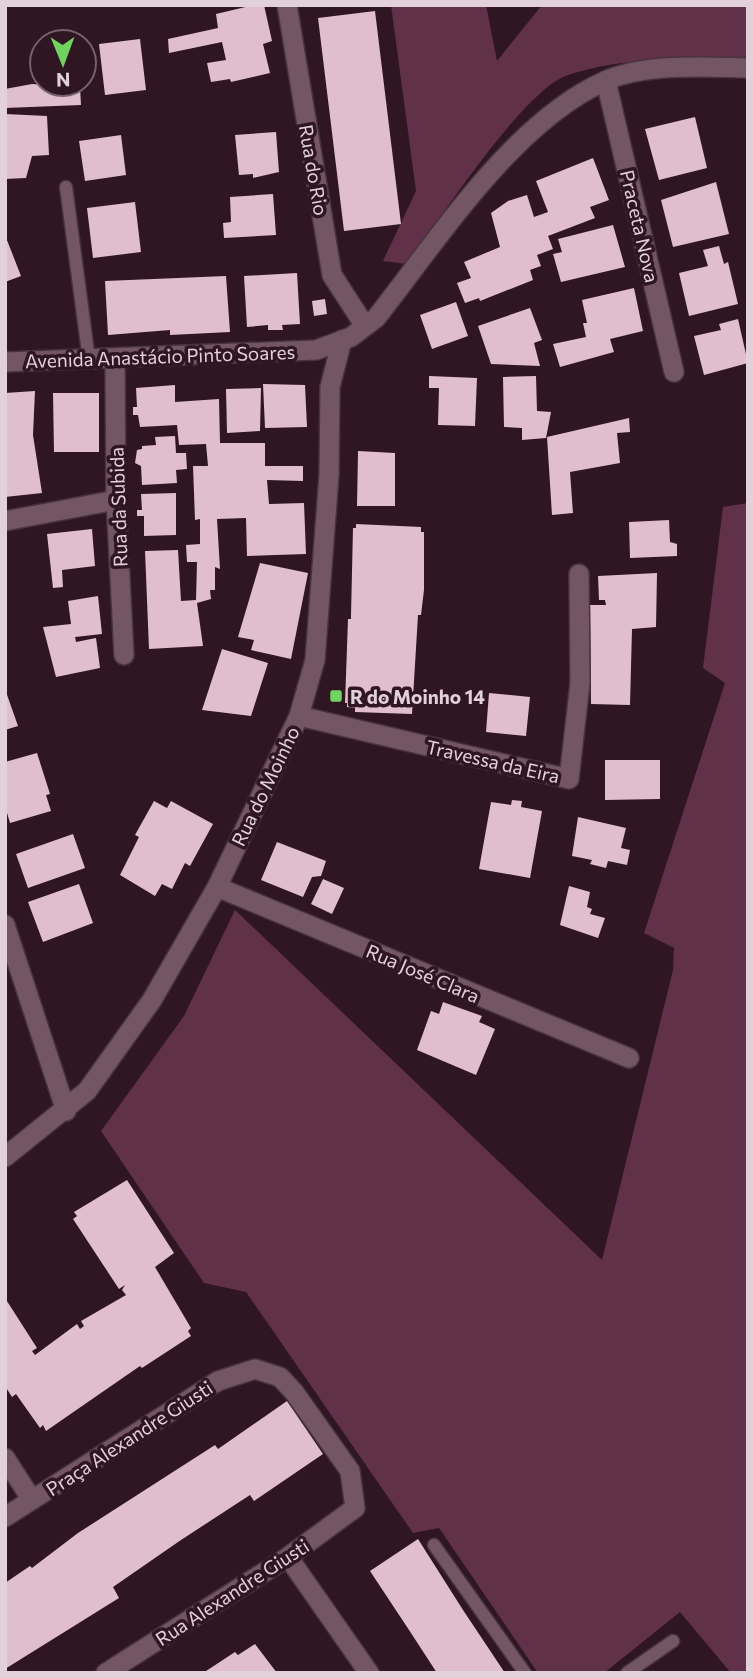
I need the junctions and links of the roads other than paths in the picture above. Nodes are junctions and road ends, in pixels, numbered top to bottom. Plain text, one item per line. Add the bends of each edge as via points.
1 (287, 5) edge
2 (747, 71) edge
3 (606, 81) junction
4 (66, 187) dead end
5 (365, 326) junction
6 (342, 340) junction
7 (115, 359) junction
8 (89, 360) junction
9 (5, 362) edge
10 (674, 372) dead end
11 (116, 500) junction
12 (5, 521) edge
13 (579, 574) dead end
14 (124, 655) dead end
15 (299, 716) junction
16 (217, 887) junction
17 (5, 925) edge
18 (629, 1058) dead end
19 (66, 1111) junction
20 (5, 1157) edge
21 (5, 1458) edge
22 (32, 1500) junction
23 (355, 1508) joint
24 (5, 1517) edge
25 (434, 1545) dead end
26 (288, 1557) junction
27 (673, 1641) dead end
28 (106, 1673) edge
29 (369, 1673) edge
30 (525, 1673) edge
31 (626, 1673) edge

1 - 5 street, Rua do Rio via 332,275
2 - 3 street, Avenida Anastácio Pinto Soares via 656,69
3 - 5 street, Avenida Anastácio Pinto Soares via 550,114 502,161
3 - 10 street, Praceta Nova
4 - 8 lane
5 - 6 street, Avenida Anastácio Pinto Soares
6 - 7 street, Avenida Anastácio Pinto Soares via 316,350 293,352
6 - 15 street, Rua do Moinho via 330,387 329,475 315,660
7 - 8 street, Avenida Anastácio Pinto Soares
7 - 11 street, Rua da Subida
8 - 9 street, Avenida Anastácio Pinto Soares
11 - 12 street
11 - 14 street, Rua da Subida
13 - 15 street, Travessa da Eira via 580,683 569,779
15 - 16 street, Rua do Moinho
16 - 18 street, Rua José Clara
16 - 19 street, Rua do Moinho via 152,1000 87,1091
17 - 19 street
19 - 20 street, Rua do Moinho
21 - 22 street, Praça Alexandre Giusti
22 - 23 street, Praça Alexandre Giusti via 218,1381 255,1369 280,1377 294,1392 350,1471
22 - 24 street, Praça Alexandre Giusti
23 - 26 street, Rua Alexandre Giusti
25 - 30 lane
26 - 28 street, Rua Alexandre Giusti
26 - 29 street
27 - 31 lane

